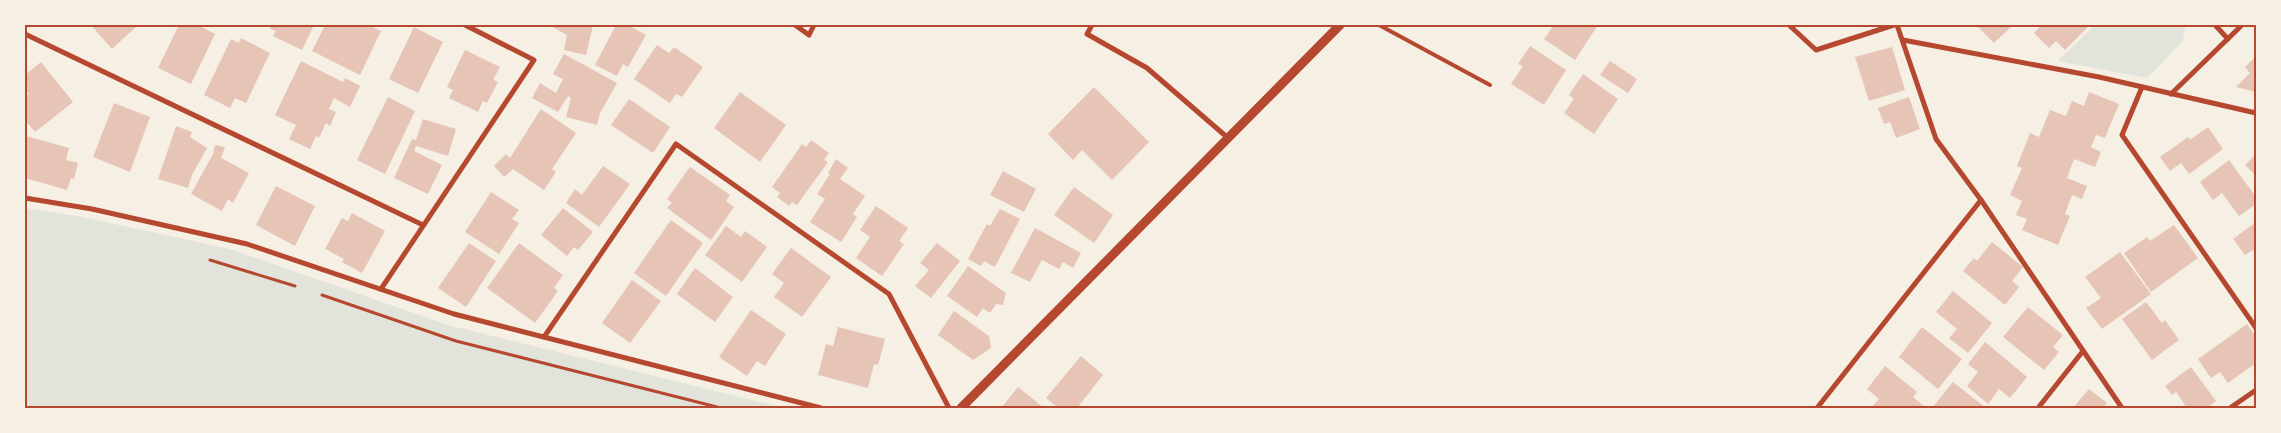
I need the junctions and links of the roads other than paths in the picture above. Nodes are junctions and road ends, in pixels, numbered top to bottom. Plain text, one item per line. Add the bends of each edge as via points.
1 (465, 25) edge
2 (795, 25) edge
3 (814, 25) edge
4 (1092, 25) edge
5 (1340, 25) edge
6 (1379, 25) edge
7 (1789, 25) edge
8 (1896, 25) edge
9 (2215, 25) edge
10 (2242, 25) edge
11 (25, 34) edge
12 (2228, 38) junction
13 (1903, 40) junction
14 (1490, 85) dead end
15 (2142, 87) junction
16 (2171, 94) junction
17 (2256, 113) edge
18 (1228, 138) junction
19 (25, 198) edge
20 (1981, 200) junction
21 (423, 225) junction
22 (381, 289) junction
23 (2256, 328) edge
24 (544, 337) junction
25 (2083, 351) junction
26 (2256, 390) edge
27 (821, 408) edge
28 (949, 408) edge
29 (961, 408) edge
30 (1817, 408) edge
31 (2038, 408) edge
32 (2122, 408) edge
33 (2230, 408) edge

1 - 21 street via 534,60
2 - 3 street via 809,35
4 - 18 street via 1087,34 1146,68
5 - 18 street
6 - 14 lane
7 - 8 street via 1816,50
8 - 13 street
9 - 12 street
10 - 12 street
11 - 21 street
12 - 16 street
13 - 15 street
13 - 20 street via 1936,139
15 - 16 street
15 - 23 street via 2122,135
16 - 17 street
18 - 29 street
19 - 22 street via 92,209 248,244
20 - 25 street
20 - 30 street
21 - 22 street
22 - 24 street via 454,314
24 - 27 street
24 - 28 street via 676,144 889,294
25 - 31 street
25 - 32 street
26 - 33 street

